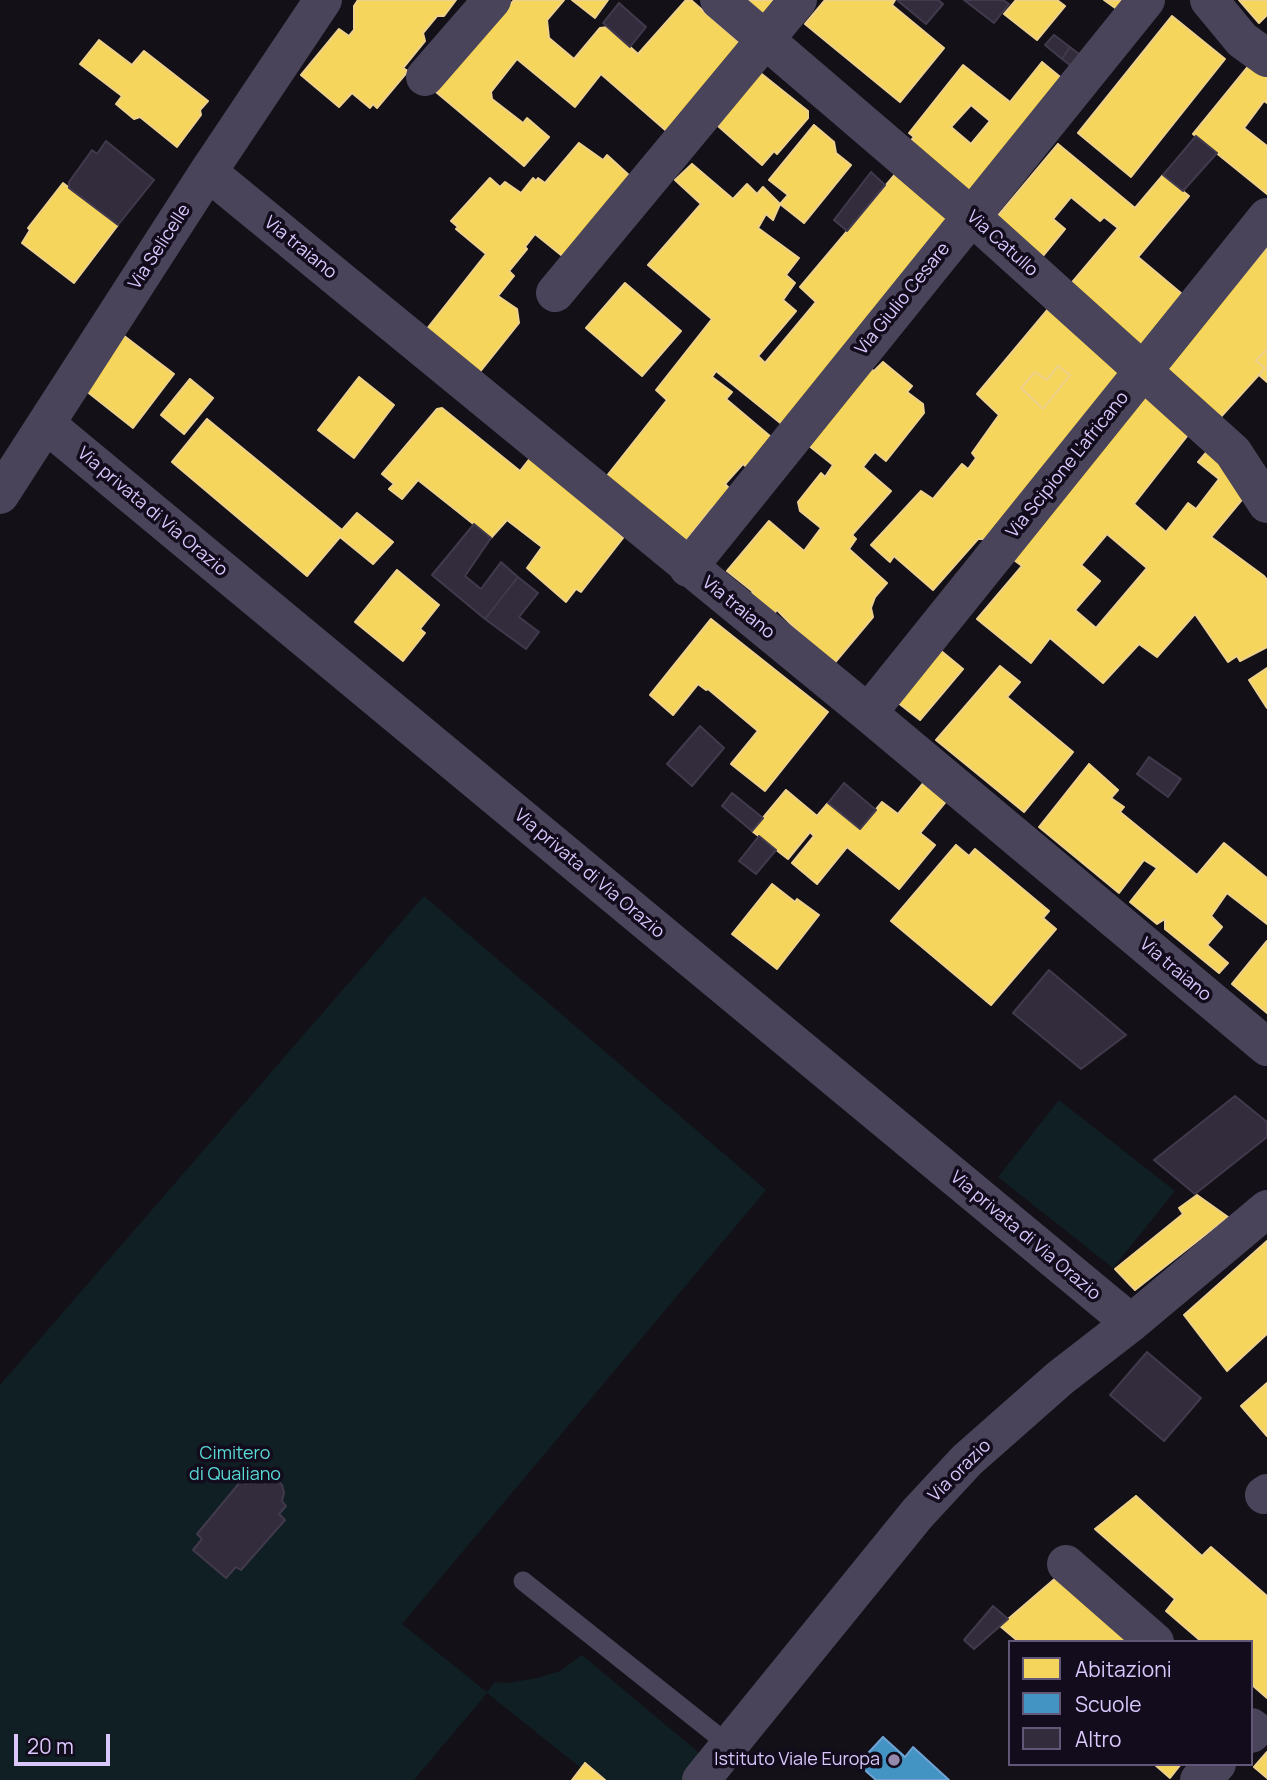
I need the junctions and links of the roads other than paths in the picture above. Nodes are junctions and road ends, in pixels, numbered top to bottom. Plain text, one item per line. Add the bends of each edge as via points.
1 (323, 0) edge
2 (492, 0) edge
3 (719, 0) edge
4 (798, 0) edge
5 (1146, 0) edge
6 (1209, 0) edge
7 (765, 39) junction
8 (1267, 58) edge
9 (425, 77) dead end
10 (208, 172) junction
11 (970, 215) junction
12 (1267, 217) edge
13 (555, 293) dead end
14 (1143, 371) junction
15 (46, 424) junction
16 (0, 495) edge
17 (1267, 504) edge
18 (688, 568) junction
19 (868, 713) junction
20 (1267, 1047) edge
21 (1267, 1209) edge
22 (1131, 1323) junction
23 (1066, 1563) dead end
24 (523, 1581) dead end
25 (1153, 1640) edge
26 (729, 1745) junction
27 (1215, 1766) edge
28 (701, 1780) edge
29 (1199, 1780) edge

1 - 10 street, Via Selicelle
2 - 9 street
3 - 7 street, Via Catullo
4 - 7 street
5 - 11 street, Via Giulio Cesare
6 - 8 street via 1242,40
7 - 11 street, Via Catullo
7 - 13 street
10 - 15 street, Via Selicelle
10 - 18 street, Via traiano
11 - 14 street, Via Catullo
11 - 18 street, Via Giulio Cesare
12 - 14 street, Via Scipione L'africano
14 - 17 street, Via Catullo via 1233,452
14 - 19 street, Via Scipione L'africano
15 - 16 street, Via Selicelle
15 - 22 street, Via privata di Via Orazio
18 - 19 street, Via traiano
19 - 20 street, Via traiano
21 - 22 street, Via orazio
22 - 26 street, Via orazio via 967,1460 917,1514
23 - 25 street
24 - 26 lane
26 - 28 street, Via orazio
27 - 29 street

